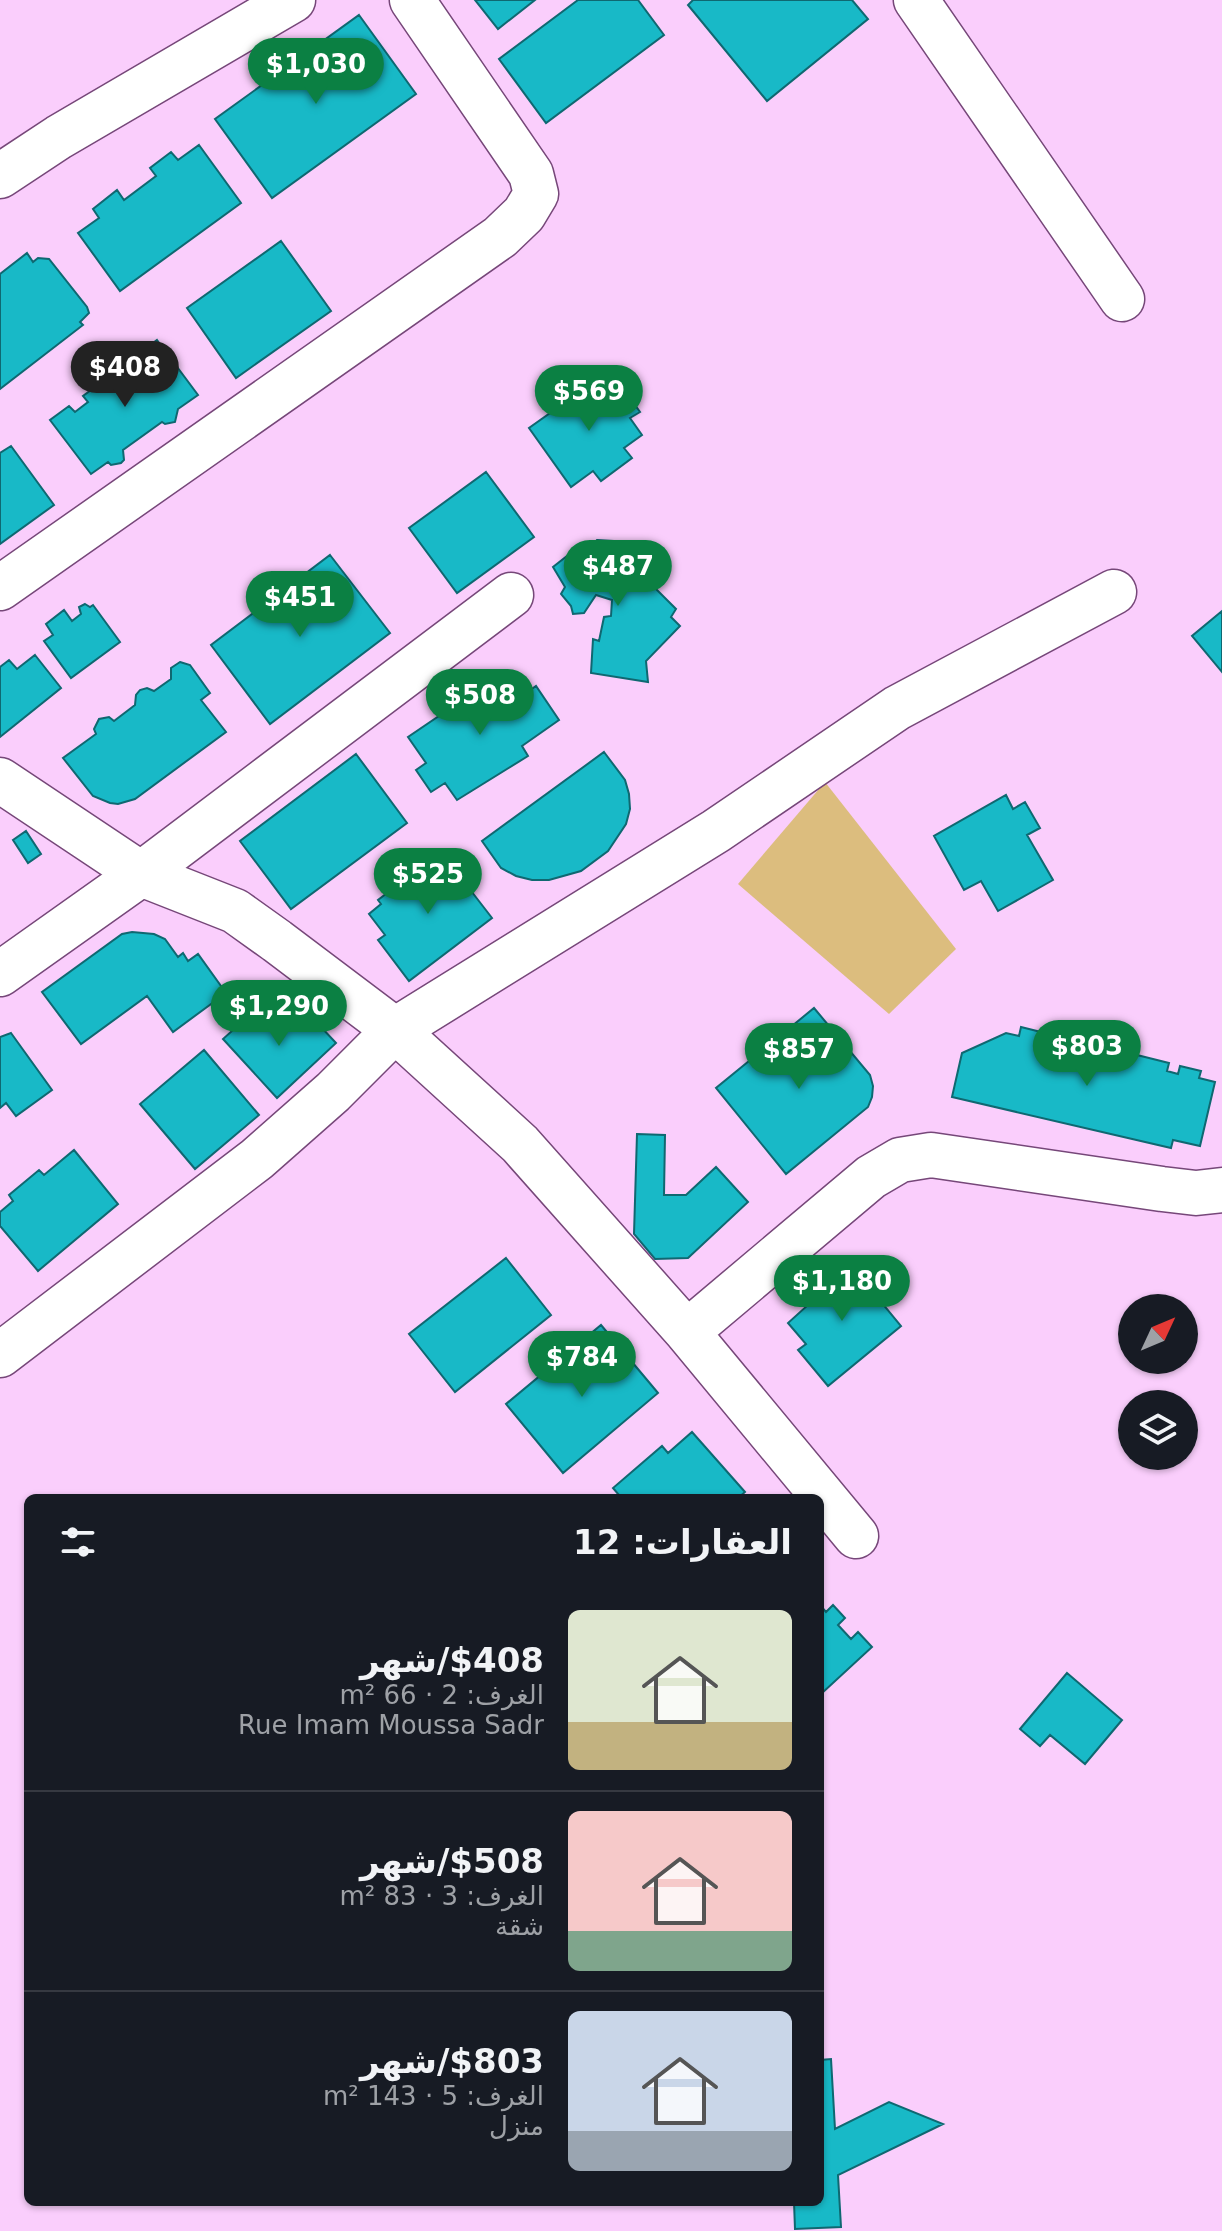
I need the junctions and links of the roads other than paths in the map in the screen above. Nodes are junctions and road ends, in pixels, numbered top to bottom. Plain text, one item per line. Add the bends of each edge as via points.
1 (293, 0) edge
2 (412, 0) edge
3 (916, 0) edge
4 (0, 176) edge
5 (1122, 299) dead end
6 (0, 588) edge
7 (1114, 592) dead end
8 (511, 595) dead end
9 (0, 780) edge
10 (141, 874) junction
11 (0, 974) edge
12 (395, 1030) junction
13 (1222, 1190) edge
14 (687, 1332) junction
15 (0, 1355) edge
16 (821, 1494) edge
17 (824, 1497) edge
18 (856, 1536) dead end

1 - 4 street
2 - 6 street via 531,174 536,194 524,214 500,237
3 - 5 street
7 - 12 street via 897,708 716,831
8 - 10 street
9 - 10 street
10 - 11 street
10 - 12 street via 235,911
12 - 14 street via 520,1144
12 - 15 street via 257,1159
13 - 14 street via 1162,1189 931,1155 900,1160 871,1177
14 - 16 street
17 - 18 street

